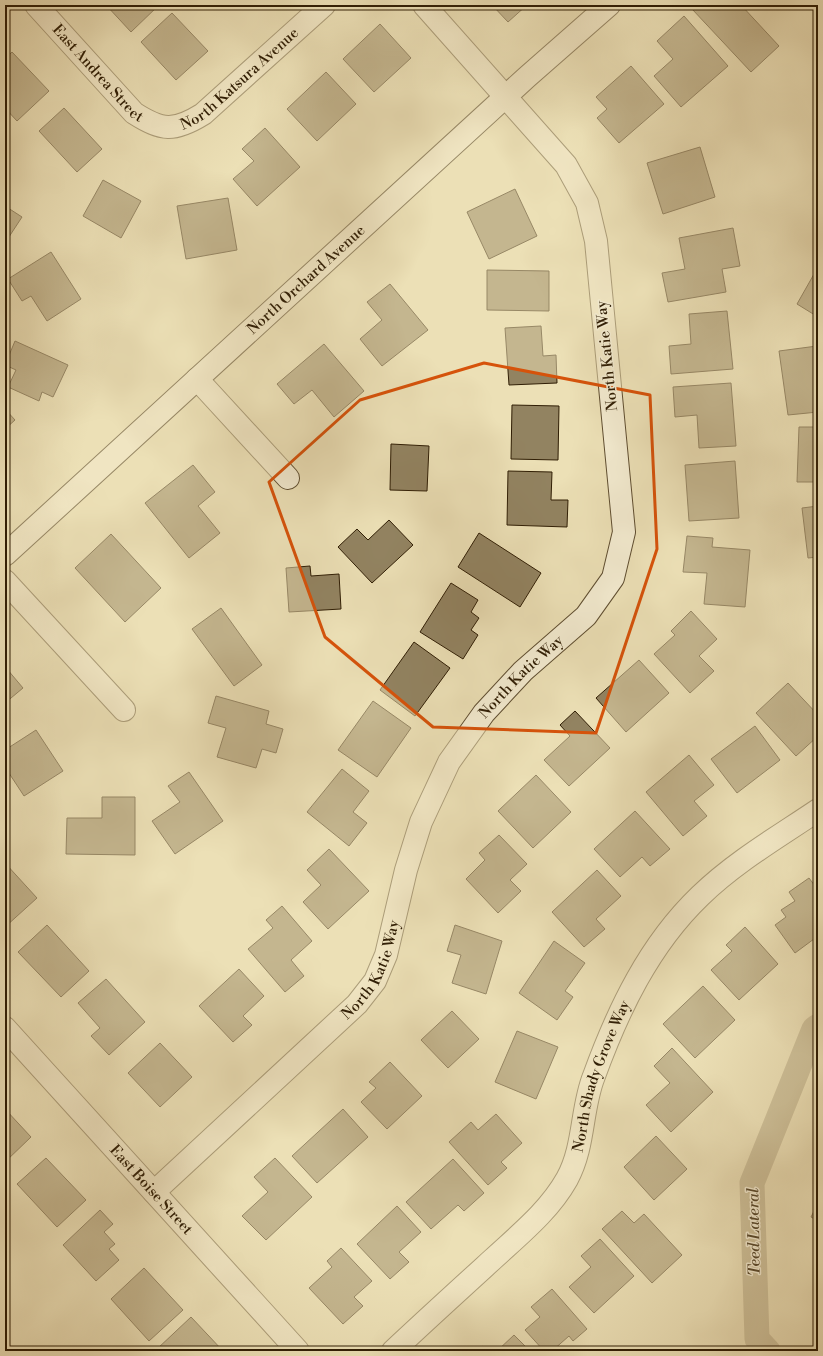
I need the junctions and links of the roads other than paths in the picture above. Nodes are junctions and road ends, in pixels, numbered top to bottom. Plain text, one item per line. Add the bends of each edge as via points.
1 (36, 5) edge
2 (324, 5) edge
3 (424, 5) edge
4 (609, 5) edge
5 (505, 97) junction
6 (168, 128) joint
7 (197, 379) junction
8 (288, 478) dead end
9 (5, 555) edge
10 (5, 581) edge
11 (124, 710) dead end
12 (818, 810) edge
13 (5, 1028) edge
14 (154, 1192) junction
15 (298, 1351) edge
16 (393, 1351) edge

1 - 6 street, East Andrea Street via 134,113 148,122
2 - 6 street, North Katsura Avenue via 203,114 187,124
3 - 5 street, North Katie Way
4 - 5 street, North Orchard Avenue
5 - 7 street, North Orchard Avenue
5 - 14 street, North Katie Way via 566,165 587,203 596,241 624,532 613,578 586,616 523,670 489,708 449,762 421,822 406,870 386,955 375,981 356,1004
7 - 8 street
7 - 9 street, North Orchard Avenue
10 - 11 street
12 - 16 street, North Shady Grove Way via 739,863 700,896 669,931 639,975 610,1032 592,1081 582,1137 568,1178 546,1211
13 - 14 street, East Boise Street
14 - 15 street, East Boise Street

